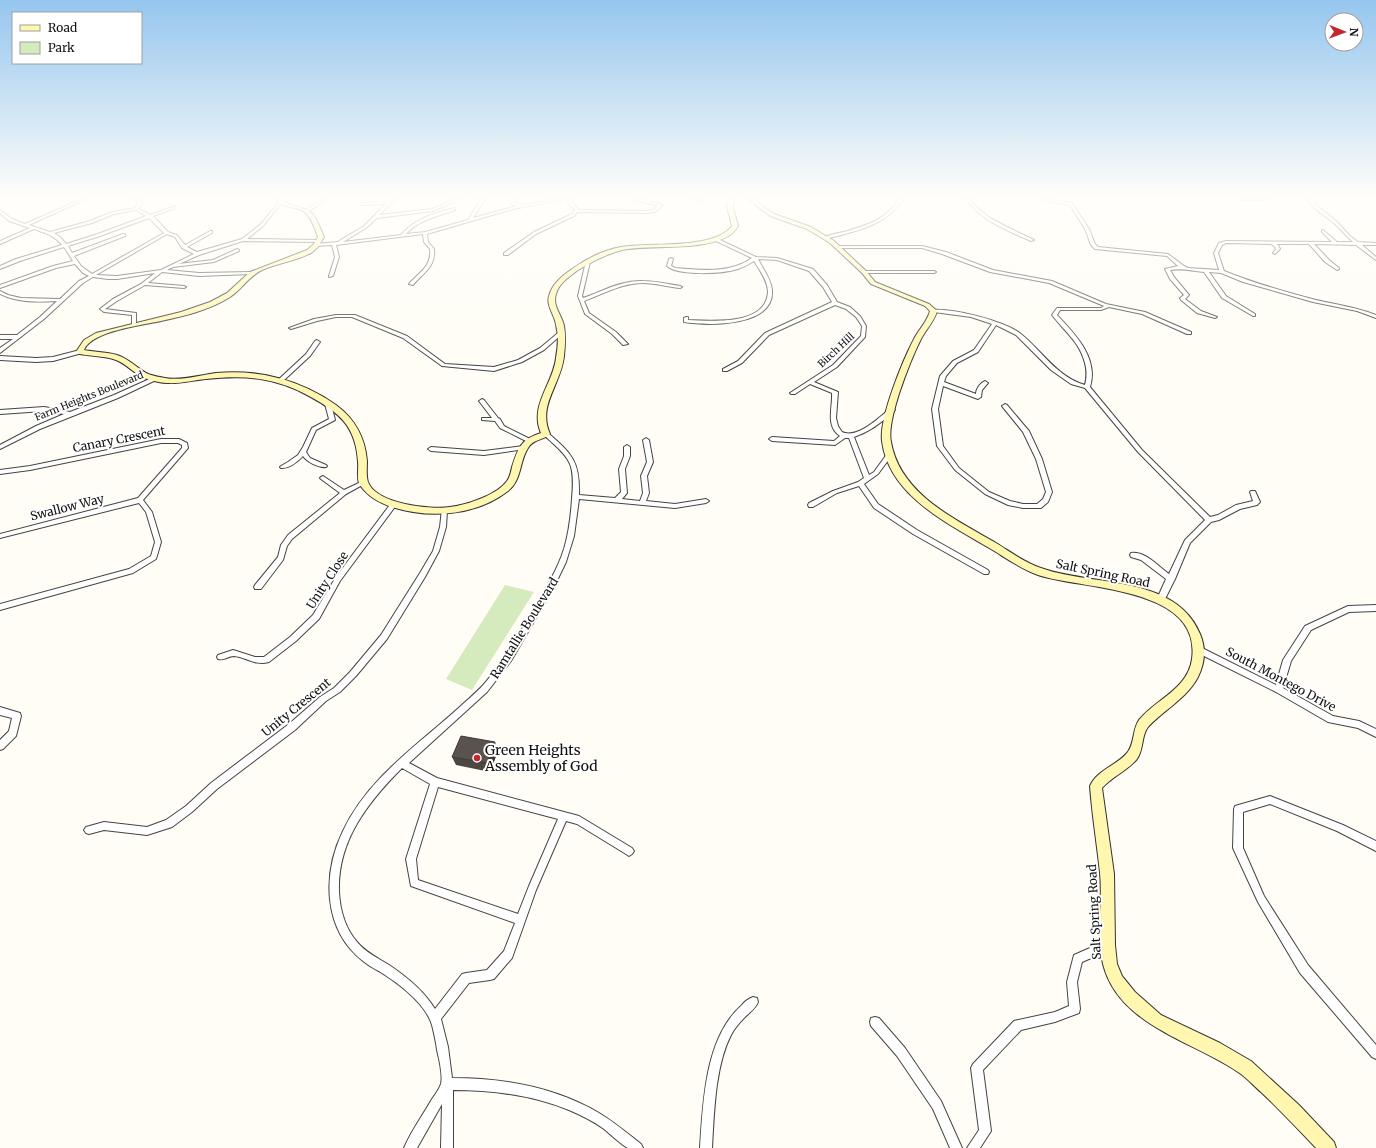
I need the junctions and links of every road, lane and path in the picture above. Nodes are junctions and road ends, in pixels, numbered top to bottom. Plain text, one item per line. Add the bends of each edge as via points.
1 (44, 253) edge
2 (70, 253) edge
3 (80, 253) edge
4 (132, 253) edge
5 (202, 253) edge
6 (232, 253) edge
7 (305, 253) edge
8 (336, 253) edge
9 (432, 253) edge
10 (611, 253) edge
11 (744, 253) edge
12 (843, 253) edge
13 (942, 253) edge
14 (1154, 253) edge
15 (1216, 253) edge
16 (1319, 253) edge
17 (1368, 253) edge
18 (197, 254) joint
19 (72, 256) junction
20 (755, 258) junction
21 (671, 259) dead end
22 (1376, 259) edge
23 (76, 262) junction
24 (588, 262) junction
25 (1182, 266) junction
26 (169, 267) junction
27 (0, 268) edge
28 (1337, 269) dead end
29 (1205, 270) junction
30 (161, 271) junction
31 (864, 272) junction
32 (934, 272) dead end
33 (1222, 272) junction
34 (252, 273) junction
35 (91, 275) junction
36 (331, 276) dead end
37 (144, 284) junction
38 (411, 284) dead end
39 (0, 287) edge
40 (184, 287) dead end
41 (680, 287) dead end
42 (0, 292) edge
43 (61, 300) junction
44 (582, 300) junction
45 (835, 303) junction
46 (1106, 305) junction
47 (934, 311) junction
48 (1253, 315) dead end
49 (1215, 317) dead end
50 (1376, 317) edge
51 (686, 318) dead end
52 (995, 323) junction
53 (134, 324) junction
54 (291, 328) dead end
55 (1189, 333) dead end
56 (560, 334) junction
57 (0, 337) edge
58 (18, 337) junction
59 (317, 342) dead end
60 (626, 344) dead end
61 (0, 351) edge
62 (80, 352) junction
63 (0, 358) edge
64 (725, 370) dead end
65 (154, 379) junction
66 (280, 381) junction
67 (810, 382) junction
68 (941, 383) junction
69 (985, 383) dead end
70 (1087, 387) junction
71 (793, 393) dead end
72 (482, 401) dead end
73 (328, 404) junction
74 (1004, 406) dead end
75 (892, 410) junction
76 (0, 412) edge
77 (69, 414) junction
78 (484, 419) dead end
79 (498, 420) junction
80 (546, 434) junction
81 (844, 435) junction
82 (851, 436) junction
83 (528, 440) junction
84 (646, 440) dead end
85 (772, 440) dead end
86 (0, 447) edge
87 (627, 447) dead end
88 (523, 448) junction
89 (431, 449) dead end
90 (303, 452) junction
91 (889, 455) junction
92 (324, 466) dead end
93 (283, 467) dead end
94 (0, 472) edge
95 (323, 478) dead end
96 (868, 478) junction
97 (363, 483) junction
98 (860, 483) junction
99 (1253, 492) dead end
100 (344, 493) junction
101 (576, 497) junction
102 (140, 500) junction
103 (616, 501) junction
104 (706, 501) dead end
105 (642, 503) junction
106 (394, 504) junction
107 (811, 505) dead end
108 (444, 511) junction
109 (1209, 520) junction
110 (0, 536) edge
111 (1133, 555) dead end
112 (986, 572) dead end
113 (1171, 579) junction
114 (258, 587) dead end
115 (1161, 599) junction
116 (0, 607) edge
117 (1376, 608) edge
118 (1199, 650) junction
119 (221, 656) dead end
120 (1279, 690) junction
121 (0, 711) edge
122 (1376, 733) edge
123 (0, 746) edge
124 (401, 763) junction
125 (435, 782) junction
126 (564, 816) junction
127 (89, 830) dead end
128 (1376, 846) edge
129 (629, 851) dead end
130 (521, 920) junction
131 (1108, 945) junction
132 (753, 1002) dead end
133 (435, 1018) junction
134 (875, 1022) dead end
135 (1376, 1053) edge
136 (448, 1084) junction
137 (410, 1148) edge
138 (447, 1148) edge
139 (637, 1148) edge
140 (706, 1148) edge
141 (956, 1148) edge
142 (973, 1148) edge
143 (1328, 1148) edge

1 - 27 street
2 - 19 street
3 - 19 street
4 - 35 street
5 - 18 street
6 - 26 street via 214,261
7 - 34 street
8 - 36 street
9 - 38 street via 432,261 428,268
10 - 24 street
11 - 20 street
12 - 31 street
13 - 46 street via 992,271 1050,282
14 - 25 street via 1168,255
15 - 33 street
16 - 28 street
17 - 22 street
18 - 26 street
19 - 23 street
20 - 21 street via 743,267 722,271 674,269 669,266
20 - 45 street via 777,259 810,270 825,286
20 - 51 street via 771,291 768,304 762,311 753,317 733,321 686,321
23 - 35 street
23 - 39 street
24 - 44 street via 580,296
24 - 56 street via 566,277 552,296 552,304 560,322
25 - 29 street via 1187,269
25 - 49 street via 1167,269 1187,295 1182,298 1183,300 1199,312
26 - 30 street
29 - 33 street
29 - 48 street via 1224,297
30 - 34 street via 201,275
30 - 35 street via 108,278
30 - 37 street
31 - 32 street
31 - 47 street via 873,283 927,305
33 - 50 street via 1245,281
34 - 53 street via 232,293 210,305
35 - 43 street
37 - 40 street
37 - 53 street via 102,309 134,314
41 - 44 street via 641,282 612,288
42 - 43 street via 17,298
43 - 58 street
44 - 60 street via 587,314
45 - 64 street via 766,334 740,362
45 - 67 street, Birch Hill via 848,308 858,316 864,326 863,336 835,366
46 - 55 street via 1143,313
46 - 70 street via 1107,307 1101,309 1059,309 1054,315 1086,352 1090,380
47 - 52 street via 972,316
47 - 75 street, Salt Spring Road via 933,317 921,331 909,355
52 - 68 street via 976,351 955,362 943,376
52 - 70 street via 1018,334 1053,368 1073,383
53 - 62 street via 94,336
54 - 56 street via 336,316 353,316 405,337 444,365 494,369 520,361
56 - 80 street via 562,346 559,367 552,388 542,405 541,427
57 - 58 street
58 - 61 street
59 - 66 street via 308,355
62 - 63 street via 53,359
62 - 65 street, Farm Heights Boulevard via 115,357
65 - 66 street via 167,381 246,374
65 - 77 street, Farm Heights Boulevard
66 - 73 street
67 - 71 street
67 - 81 street, Birch Hill via 834,392 835,426 840,434
68 - 69 street via 978,397 979,390
68 - 74 street via 935,409 940,446 948,457 987,493 1008,503 1039,506 1046,500 1049,492 1039,459 1026,431
70 - 109 street via 1140,451
72 - 79 street
73 - 90 street via 332,420 314,429 312,438
73 - 97 street via 343,414 358,436 361,445
75 - 82 street via 856,436
75 - 91 street, Salt Spring Road via 885,439
76 - 77 street via 47,409
77 - 86 street, Farm Heights Boulevard via 35,428
78 - 79 street
79 - 83 street via 502,427
80 - 83 street
80 - 101 street, Ramtallie Boulevard via 563,448 574,465
81 - 82 street
81 - 85 street via 836,443
82 - 96 street
83 - 88 street
84 - 105 street via 650,462 644,476 646,493
87 - 103 street via 622,469 624,493
88 - 89 street via 484,453
88 - 108 street via 510,484 483,500
90 - 92 street via 308,459
90 - 93 street via 294,462
91 - 96 street via 876,473
91 - 115 street, Salt Spring Road via 901,476 936,512 1038,571 1060,578 1144,593
94 - 102 street, Canary Crescent via 161,441 179,441 185,444 185,448
95 - 100 street
96 - 98 street
97 - 100 street
97 - 106 street via 380,499
98 - 107 street via 835,492
98 - 112 street via 876,506 915,532
99 - 109 street via 1257,502 1239,507 1217,520
100 - 114 street via 290,537 284,545 281,558
101 - 103 street
101 - 124 street, Ramtallie Boulevard via 574,525 562,566 519,640 489,684
102 - 110 street, Swallow Way
102 - 116 street via 149,512 158,542 154,557 131,572
103 - 105 street
104 - 105 street via 675,506
106 - 108 street via 410,509
106 - 119 street, Unity Close via 338,579 316,618 294,639 266,660 255,660 233,653
108 - 127 street, Unity Crescent via 443,527 436,551 413,592 384,637 337,690 169,824 147,831 104,826
109 - 113 street via 1187,542
111 - 113 street via 1143,558
113 - 115 street
115 - 118 street, Salt Spring Road via 1177,609 1189,624 1197,639
117 - 120 street via 1348,609 1308,628 1287,660
118 - 120 street, South Montego Drive
118 - 131 street, Salt Spring Road via 1193,674 1181,691 1143,724 1137,737 1135,752 1128,761 1113,770 1096,786 1107,874
120 - 122 street, South Montego Drive via 1331,719 1359,725
121 - 123 street via 17,716 13,733
124 - 125 street
124 - 133 street, Ramtallie Boulevard via 361,806 345,837 332,896 338,920 349,942 367,958 410,986
125 - 126 street
125 - 130 street via 411,859 414,883
126 - 129 street via 578,820
126 - 130 street
128 - 135 street via 1340,828 1270,800 1238,809 1238,848 1261,899 1304,969
130 - 133 street via 508,954 490,975 466,978
131 - 142 street via 1078,959 1072,982 1075,1010 1018,1025 977,1068 985,1131
131 - 143 street, Salt Spring Road via 1110,964 1117,982 1130,997 1156,1020 1245,1067 1293,1111
132 - 140 street via 734,1019 724,1039 708,1112
133 - 136 street, Ramtallie Boulevard via 444,1051
134 - 141 street via 901,1052 937,1105
136 - 137 street
136 - 138 street, Ramtallie Boulevard
136 - 139 street via 482,1083 529,1090 591,1114

